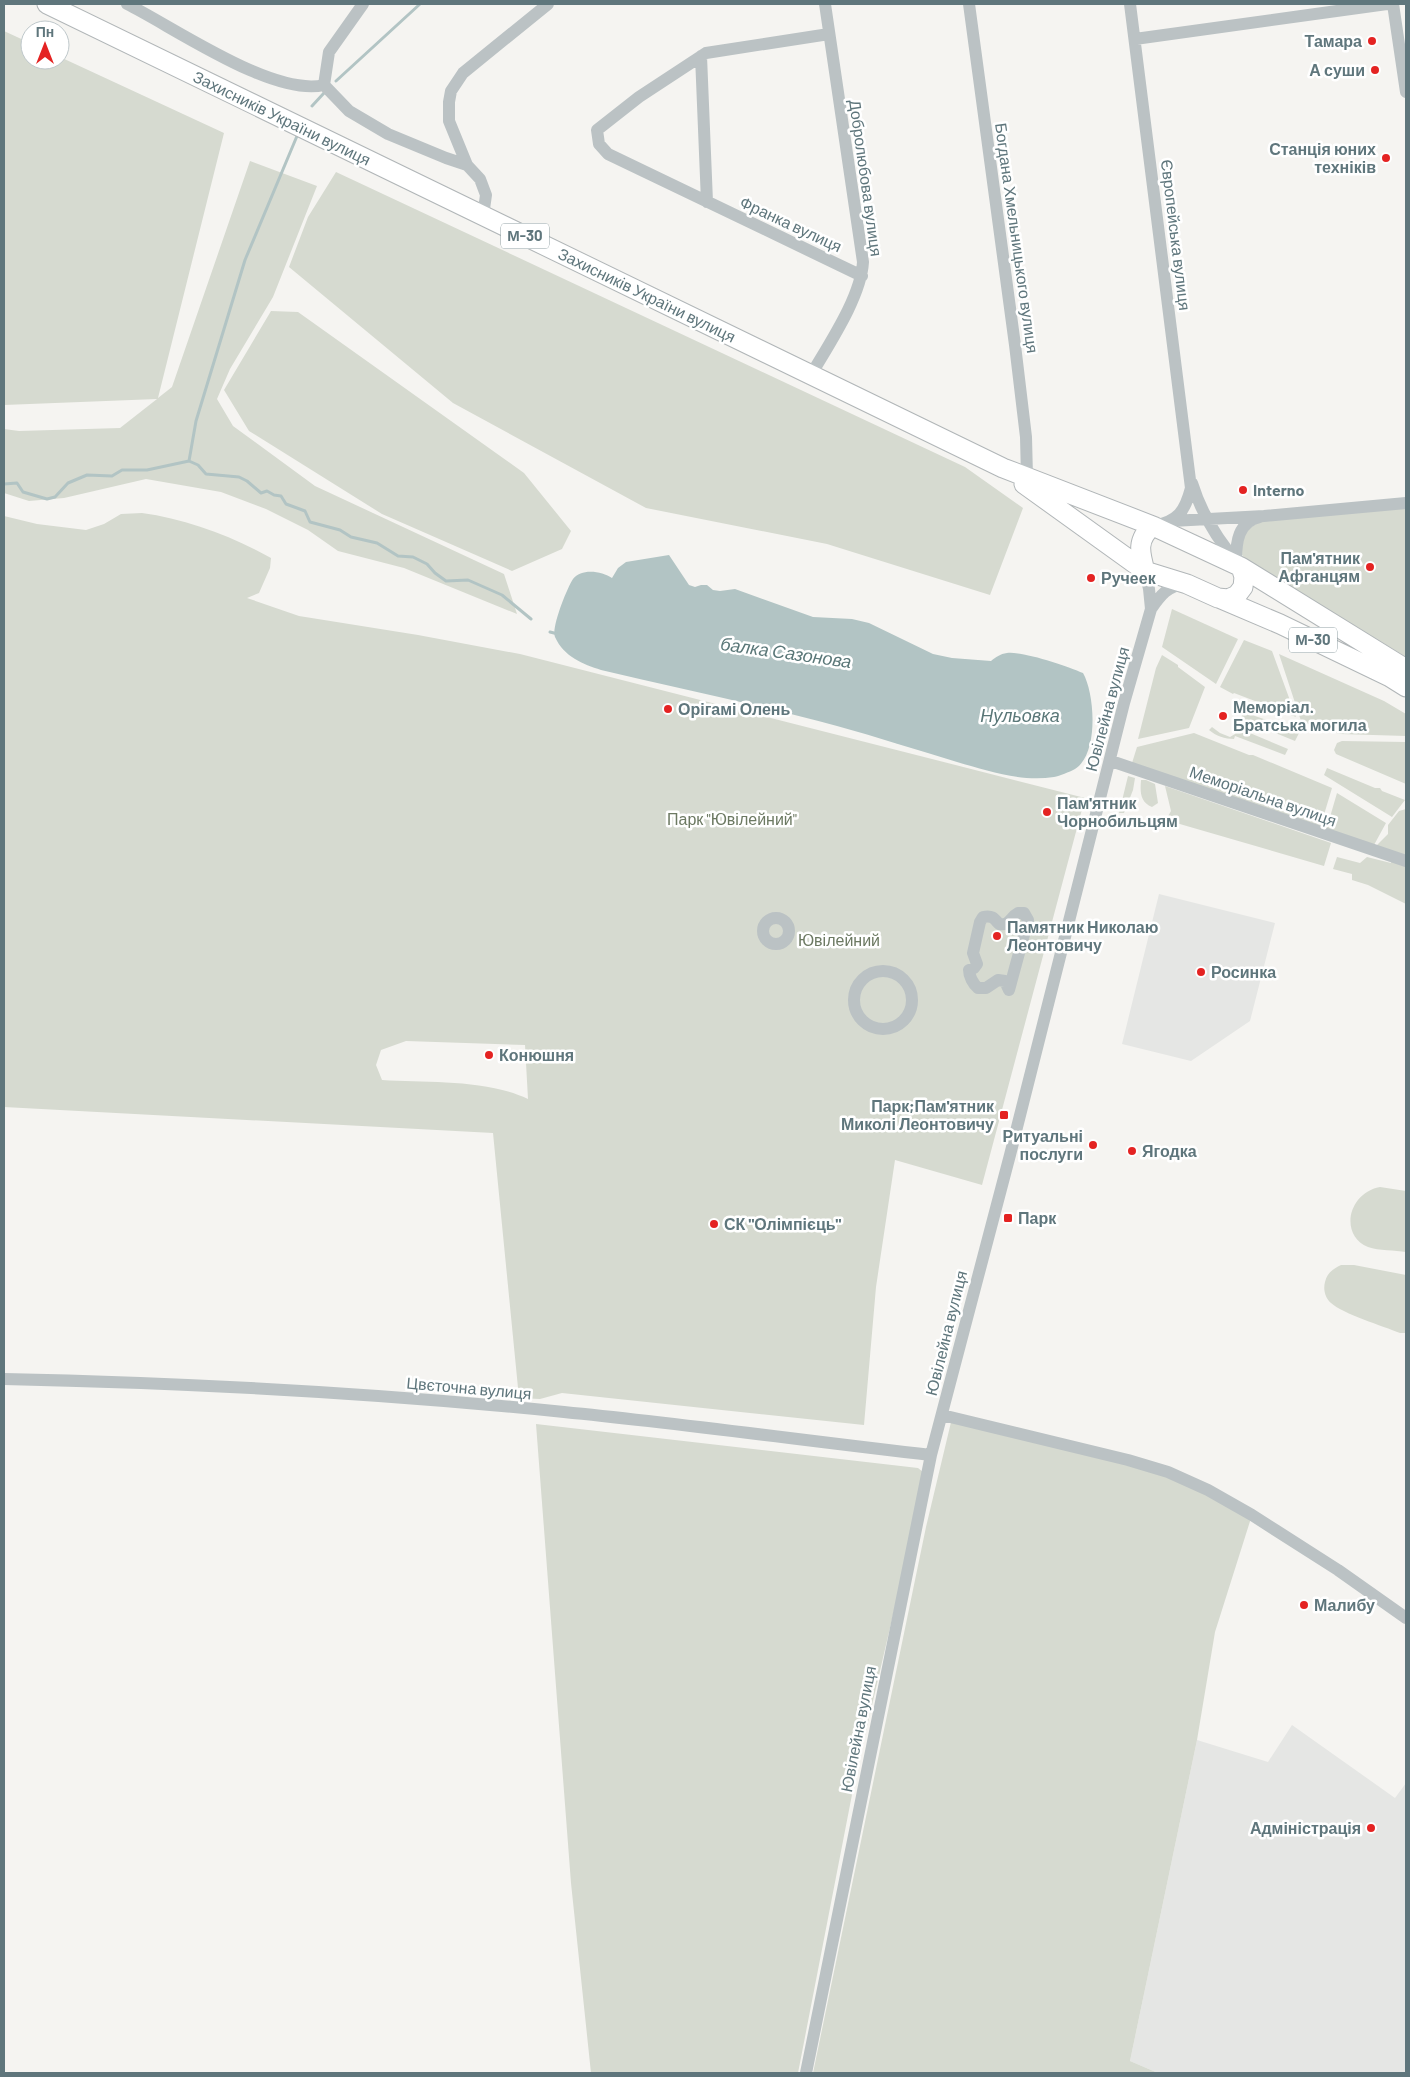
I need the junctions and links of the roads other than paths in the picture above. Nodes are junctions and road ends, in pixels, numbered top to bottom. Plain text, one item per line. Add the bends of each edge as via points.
1 (47, 4) edge
2 (127, 4) edge
3 (363, 4) edge
4 (548, 4) edge
5 (825, 4) edge
6 (969, 4) edge
7 (1130, 4) edge
8 (1387, 4) edge
9 (1392, 4) edge
10 (829, 34) junction
11 (1135, 39) junction
12 (702, 56) junction
13 (324, 85) junction
14 (1406, 92) edge
15 (467, 165) junction
16 (706, 202) junction
17 (483, 216) junction
18 (862, 276) junction
19 (811, 375) junction
20 (1003, 468) junction
21 (1188, 471) junction
22 (1027, 478) junction
23 (1406, 503) edge
24 (1264, 516) junction
25 (1208, 519) junction
26 (1172, 521) junction
27 (1153, 526) junction
28 (1239, 564) junction
29 (1144, 571) junction
30 (1187, 584) junction
31 (1218, 598) junction
32 (1151, 609) junction
33 (1406, 669) edge
34 (1406, 687) edge
35 (1111, 761) junction
36 (1406, 862) edge
37 (872, 973) joint
38 (974, 985) joint
39 (4, 1379) edge
40 (942, 1414) junction
41 (931, 1455) junction
42 (1406, 1618) edge
43 (806, 2073) edge

1 - 17 highway, Захисників України вулиця / М-30
2 - 13 street via 243,67 276,80 311,88
3 - 13 street via 329,52
4 - 15 street via 463,73 451,91 449,121
5 - 10 street, Добролюбова вулиця
6 - 22 street, Богдана Хмельницького вулиця via 1018,364
7 - 11 street, Європейська вулиця
8 - 11 street
9 - 14 street
10 - 12 street, Франка вулиця via 747,45
10 - 18 street, Добролюбова вулиця via 863,262
11 - 21 street, Європейська вулиця
12 - 16 street
12 - 16 street, Франка вулиця via 639,97 597,130 599,144 608,154
13 - 15 street via 349,112 388,134
15 - 17 street via 480,179 486,195
16 - 18 street, Франка вулиця
17 - 19 highway, Захисників України вулиця / М-30
18 - 19 street, Добролюбова вулиця
19 - 20 highway, Захисників України вулиця / М-30
20 - 22 highway, Захисників України вулиця / М-30
20 - 29 highway, Захисників України вулиця / М-30
21 - 25 street, Європейська вулиця
21 - 26 street, Європейська вулиця via 1191,488 1186,505
22 - 27 highway, Захисників України вулиця / М-30
23 - 24 street
24 - 25 street
24 - 28 street via 1256,518 1238,536
25 - 26 street
25 - 28 street, Європейська вулиця
26 - 27 street
27 - 28 highway, М-30
27 - 29 highway via 1140,544
28 - 31 highway via 1244,577 1243,587 1228,599
28 - 33 highway, М-30
29 - 30 highway, М-30
29 - 32 street, Ювілейна вулиця
30 - 31 highway, М-30
30 - 32 street, Ювілейна вулиця via 1167,590
31 - 34 highway, М-30 via 1288,628
32 - 35 street, Ювілейна вулиця
35 - 36 street, Меморіальна вулиця
35 - 40 street, Ювілейна вулиця
37 - 37 street via 861,980 855,992 854,1005 859,1017 869,1026 894,1027 905,1019 911,1008 912,995 907,983 897,974 885,971
38 - 38 street via 984,989 1002,980 1010,990 1028,920 1024,913 1016,914 1004,924 990,916 982,918 974,953 977,964 970,970
39 - 41 street, Цвєточна вулиця via 310,1392 564,1412
40 - 41 street, Ювілейна вулиця
40 - 42 street via 1168,1472 1252,1515
41 - 43 street, Ювілейна вулиця

